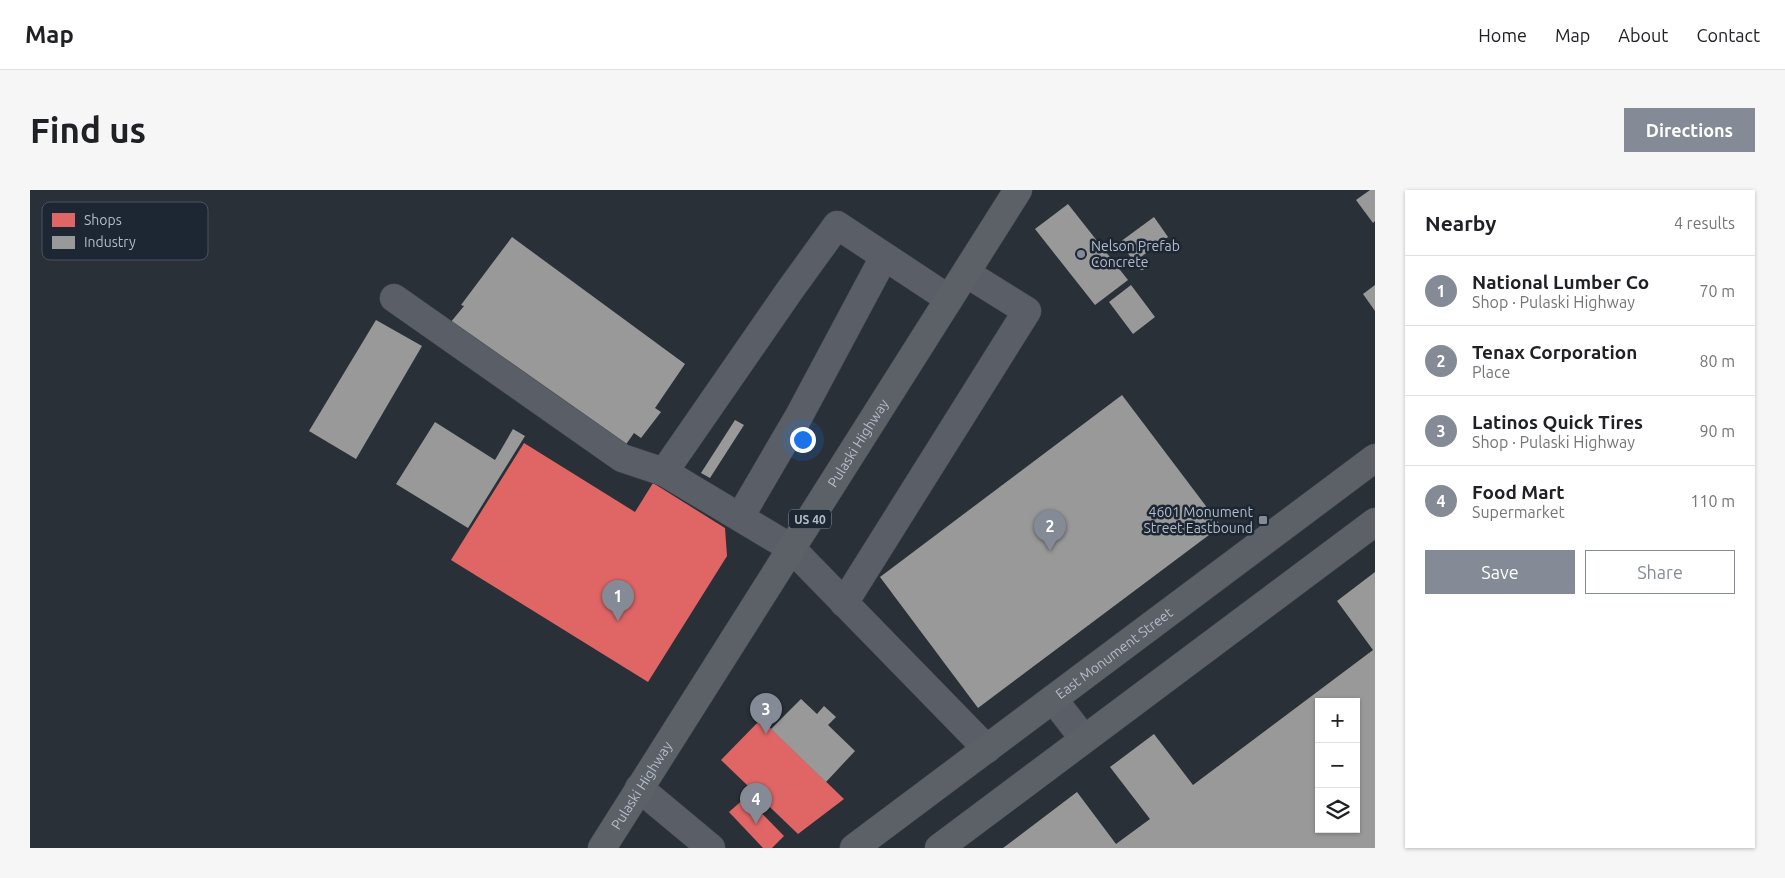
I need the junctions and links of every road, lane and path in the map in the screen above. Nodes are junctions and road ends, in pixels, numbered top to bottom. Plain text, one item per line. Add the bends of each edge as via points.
1 (1018, 190) edge
2 (884, 257) junction
3 (966, 273) junction
4 (394, 298) dead end
5 (949, 299) junction
6 (1373, 464) edge
7 (664, 472) junction
8 (740, 518) junction
9 (1375, 522) edge
10 (792, 548) junction
11 (844, 603) junction
12 (1053, 699) junction
13 (1084, 739) junction
14 (987, 749) junction
15 (640, 788) junction
16 (602, 848) edge
17 (711, 848) edge
18 (854, 848) edge
19 (939, 848) edge

1 - 3 main road, Pulaski Highway / US 40
2 - 5 lane
2 - 7 lane via 837,225
2 - 8 lane
3 - 5 main road, Pulaski Highway / US 40
3 - 11 lane via 1027,311
4 - 7 lane via 622,458
5 - 10 main road, Pulaski Highway / US 40
6 - 12 main road, East Monument Street
7 - 8 lane
8 - 10 lane
9 - 13 main road
10 - 11 lane
10 - 15 main road, Pulaski Highway / US 40
11 - 14 lane
12 - 13 lane
12 - 14 main road, East Monument Street
13 - 19 main road
14 - 18 main road, East Monument Street
15 - 16 main road, Pulaski Highway / US 40
15 - 17 lane

